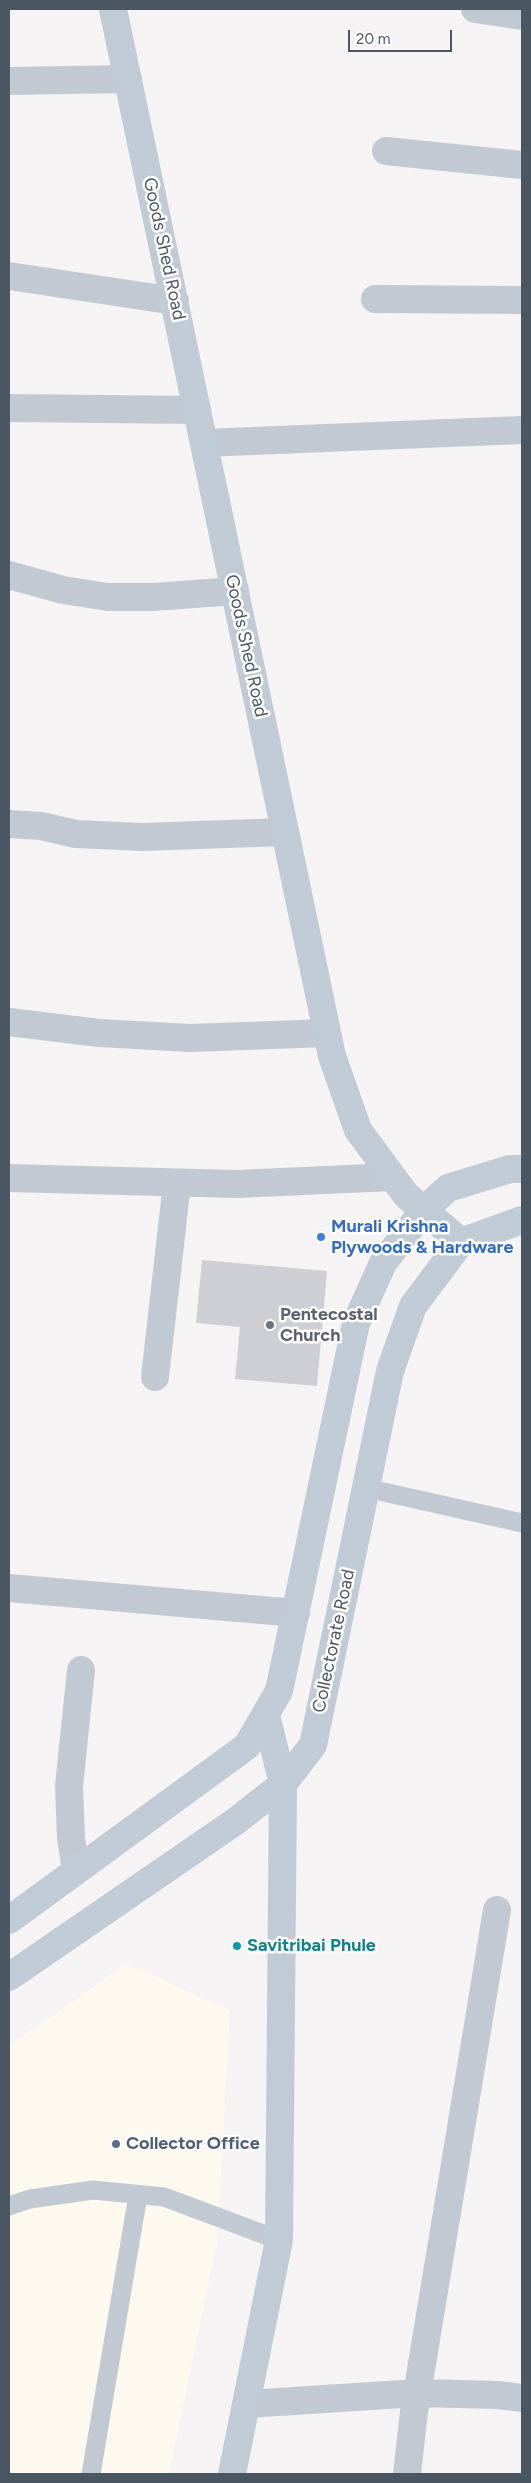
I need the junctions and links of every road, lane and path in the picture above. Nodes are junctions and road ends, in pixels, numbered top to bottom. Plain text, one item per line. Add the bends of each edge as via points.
1 (113, 9) edge
2 (475, 9) edge
3 (522, 16) edge
4 (128, 79) junction
5 (9, 81) edge
6 (386, 151) dead end
7 (522, 165) edge
8 (9, 276) edge
9 (375, 299) dead end
10 (522, 300) edge
11 (175, 301) junction
12 (9, 408) edge
13 (197, 410) junction
14 (522, 430) edge
15 (204, 443) junction
16 (9, 575) edge
17 (235, 591) junction
18 (9, 824) edge
19 (285, 832) junction
20 (9, 1022) edge
21 (327, 1033) junction
22 (522, 1169) edge
23 (392, 1177) junction
24 (9, 1178) edge
25 (177, 1183) junction
26 (424, 1210) junction
27 (522, 1220) edge
28 (461, 1242) junction
29 (155, 1377) dead end
30 (366, 1488) junction
31 (522, 1523) edge
32 (9, 1588) edge
33 (296, 1613) junction
34 (81, 1670) dead end
35 (266, 1716) junction
36 (283, 1784) junction
37 (76, 1871) junction
38 (497, 1910) dead end
39 (9, 1920) edge
40 (9, 1977) edge
41 (138, 2195) junction
42 (9, 2206) edge
43 (279, 2240) junction
44 (418, 2393) junction
45 (522, 2398) edge
46 (246, 2404) junction
47 (91, 2474) edge
48 (232, 2474) edge
49 (407, 2474) edge

1 - 4 street, Goods Shed Road
2 - 3 street
4 - 5 street
4 - 11 street, Goods Shed Road
6 - 7 street
8 - 11 street
9 - 10 street
11 - 13 street, Goods Shed Road
12 - 13 street
13 - 15 street, Goods Shed Road
14 - 15 street
15 - 17 street, Goods Shed Road
16 - 17 street via 63,590 108,597
17 - 19 street, Goods Shed Road
18 - 19 street via 41,826 76,834 142,837
19 - 21 street, Goods Shed Road
20 - 21 street via 99,1033 190,1038
21 - 23 street, Goods Shed Road via 358,1130
22 - 26 street via 510,1169 448,1188
23 - 25 street via 237,1184
23 - 26 street, Goods Shed Road via 406,1196
24 - 25 street
25 - 29 street
26 - 28 street, Goods Shed Road
26 - 33 street via 384,1263 356,1323
27 - 28 street
28 - 30 street, Collectorate Road via 413,1306 390,1371
30 - 31 lane
30 - 36 street, Collectorate Road via 313,1745
32 - 33 street
33 - 35 street via 280,1691
34 - 37 street via 69,1786
35 - 36 street
35 - 37 street via 247,1746
36 - 40 street, Collectorate Road via 236,1821
36 - 43 street
37 - 39 street
38 - 44 street
41 - 42 lane via 93,2190 30,2199
41 - 43 lane via 164,2197
41 - 47 lane
43 - 46 street
44 - 45 street
44 - 46 street
44 - 49 street
46 - 48 street

